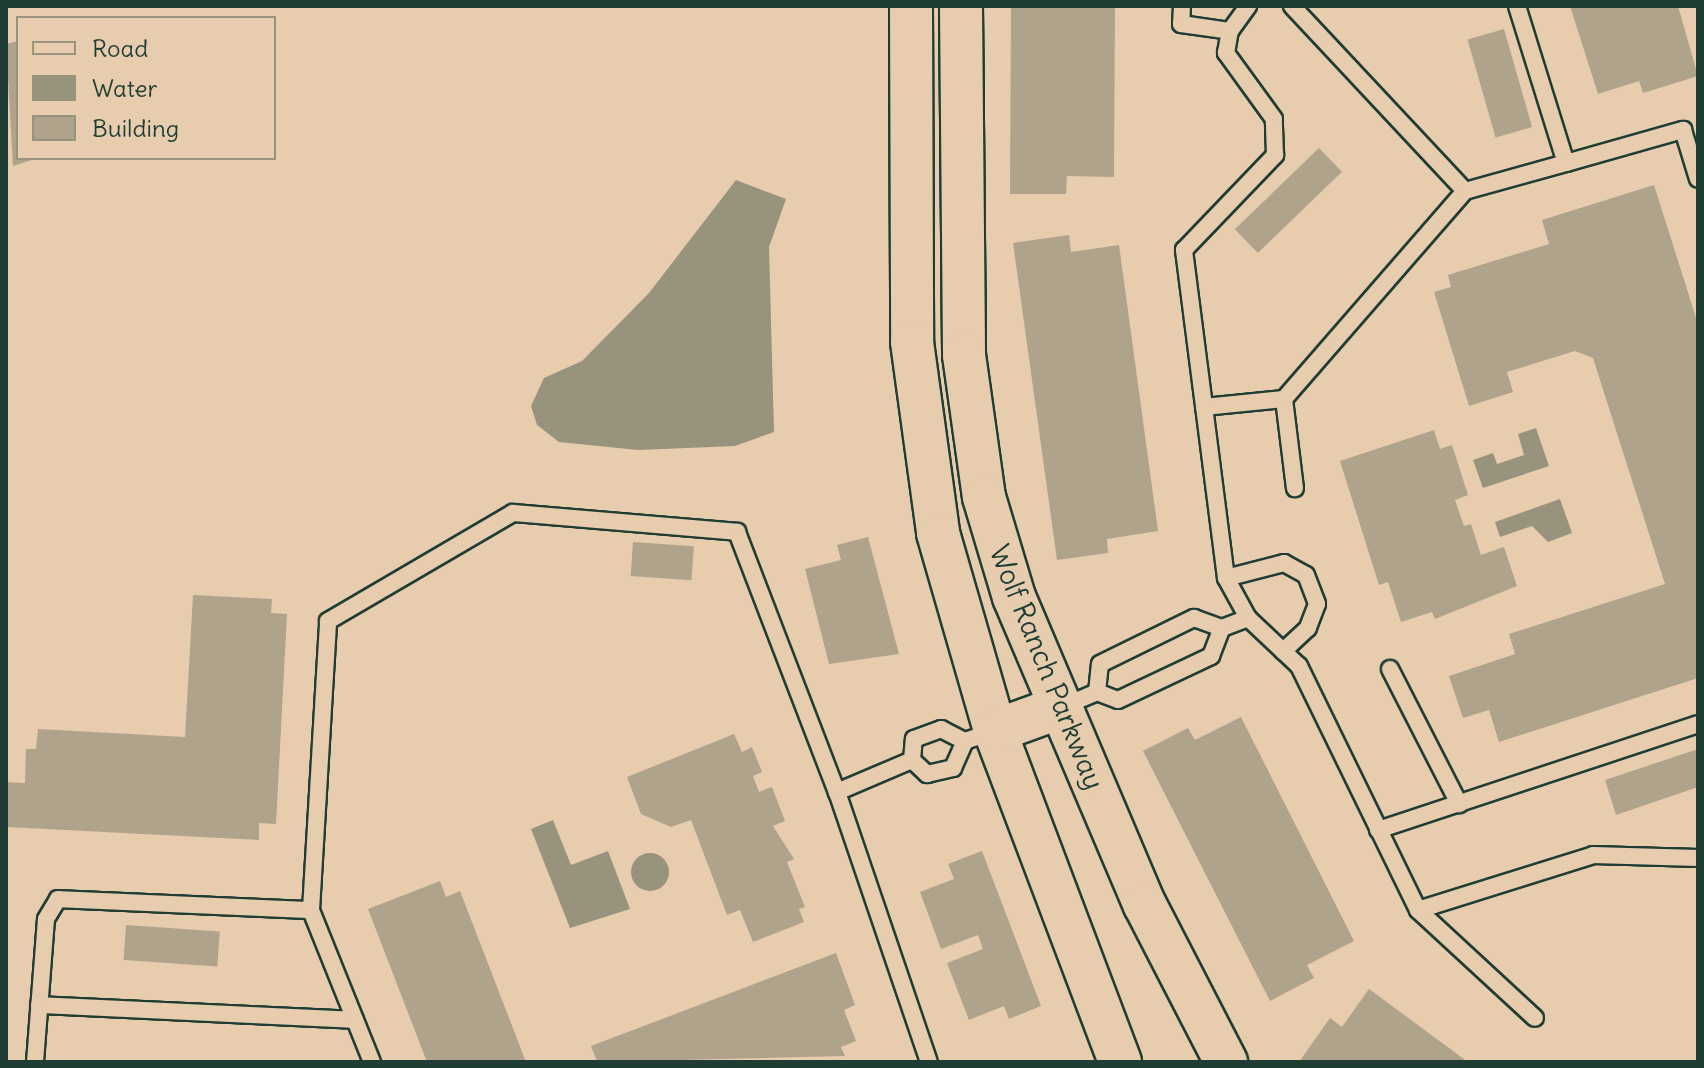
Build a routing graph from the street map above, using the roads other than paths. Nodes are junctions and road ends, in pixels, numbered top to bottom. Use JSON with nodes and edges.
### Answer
{"nodes":[{"id":1,"x":911,"y":6,"type":"edge"},
{"id":2,"x":961,"y":6,"type":"edge"},
{"id":3,"x":1182,"y":6,"type":"edge"},
{"id":4,"x":1248,"y":6,"type":"edge"},
{"id":5,"x":1292,"y":6,"type":"edge"},
{"id":6,"x":1517,"y":6,"type":"edge"},
{"id":7,"x":1230,"y":31,"type":"junction"},
{"id":8,"x":1566,"y":163,"type":"junction"},
{"id":9,"x":1698,"y":179,"type":"edge"},
{"id":10,"x":1465,"y":191,"type":"junction"},
{"id":11,"x":1284,"y":399,"type":"junction"},
{"id":12,"x":1204,"y":407,"type":"junction"},
{"id":13,"x":1295,"y":488,"type":"dead end"},
{"id":14,"x":1226,"y":578,"type":"junction"},
{"id":15,"x":1248,"y":618,"type":"junction"},
{"id":16,"x":1222,"y":628,"type":"junction"},
{"id":17,"x":1283,"y":651,"type":"junction"},
{"id":18,"x":1390,"y":669,"type":"dead end"},
{"id":19,"x":1079,"y":700,"type":"junction"},
{"id":20,"x":1698,"y":724,"type":"edge"},
{"id":21,"x":980,"y":736,"type":"junction"},
{"id":22,"x":912,"y":760,"type":"junction"},
{"id":23,"x":837,"y":792,"type":"junction"},
{"id":24,"x":1459,"y":804,"type":"junction"},
{"id":25,"x":1378,"y":830,"type":"junction"},
{"id":26,"x":1698,"y":858,"type":"edge"},
{"id":27,"x":311,"y":910,"type":"junction"},
{"id":28,"x":1418,"y":910,"type":"junction"},
{"id":29,"x":39,"y":1005,"type":"junction"},
{"id":30,"x":1535,"y":1018,"type":"dead end"},
{"id":31,"x":355,"y":1020,"type":"junction"},
{"id":32,"x":35,"y":1062,"type":"edge"},
{"id":33,"x":372,"y":1062,"type":"edge"},
{"id":34,"x":929,"y":1062,"type":"edge"},
{"id":35,"x":1120,"y":1062,"type":"edge"},
{"id":36,"x":1226,"y":1062,"type":"edge"}],
"edges":[{"from":1,"to":21,"type":"street","name":"Wolf Ranch Parkway"},
{"from":2,"to":19,"type":"street","name":"Wolf Ranch Parkway"},
{"from":3,"to":7,"type":"lane"},
{"from":4,"to":7,"type":"lane"},
{"from":5,"to":10,"type":"lane"},
{"from":6,"to":8,"type":"lane"},
{"from":7,"to":12,"type":"lane"},
{"from":8,"to":9,"type":"lane"},
{"from":8,"to":10,"type":"lane"},
{"from":10,"to":11,"type":"lane"},
{"from":11,"to":12,"type":"lane"},
{"from":11,"to":13,"type":"lane"},
{"from":12,"to":14,"type":"lane"},
{"from":14,"to":15,"type":"lane"},
{"from":14,"to":17,"type":"lane"},
{"from":15,"to":16,"type":"lane"},
{"from":15,"to":17,"type":"lane"},
{"from":16,"to":19,"type":"lane"},
{"from":16,"to":19,"type":"lane"},
{"from":17,"to":25,"type":"lane"},
{"from":18,"to":24,"type":"lane"},
{"from":19,"to":21,"type":"street"},
{"from":19,"to":36,"type":"street","name":"Wolf Ranch Parkway"},
{"from":20,"to":24,"type":"lane"},
{"from":21,"to":22,"type":"lane"},
{"from":21,"to":22,"type":"lane"},
{"from":21,"to":35,"type":"street","name":"Wolf Ranch Parkway"},
{"from":22,"to":23,"type":"lane"},
{"from":23,"to":27,"type":"lane"},
{"from":23,"to":34,"type":"lane"},
{"from":24,"to":25,"type":"lane"},
{"from":25,"to":28,"type":"lane"},
{"from":26,"to":28,"type":"lane"},
{"from":27,"to":29,"type":"lane"},
{"from":27,"to":31,"type":"lane"},
{"from":28,"to":30,"type":"lane"},
{"from":29,"to":31,"type":"lane"},
{"from":29,"to":32,"type":"lane"},
{"from":31,"to":33,"type":"lane"}]}
